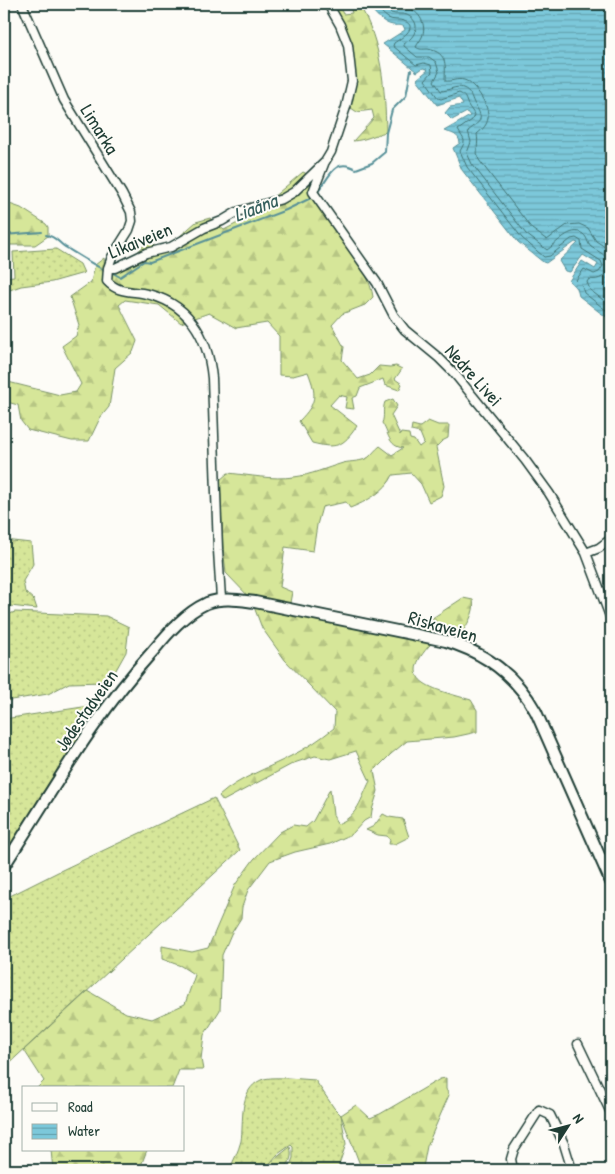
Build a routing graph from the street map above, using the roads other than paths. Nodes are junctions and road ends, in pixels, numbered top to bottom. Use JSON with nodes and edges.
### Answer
{"nodes":[{"id":1,"x":22,"y":4,"type":"edge"},
{"id":2,"x":328,"y":4,"type":"edge"},
{"id":3,"x":325,"y":162,"type":"junction"},
{"id":4,"x":108,"y":268,"type":"junction"},
{"id":5,"x":611,"y":538,"type":"edge"},
{"id":6,"x":586,"y":553,"type":"junction"},
{"id":7,"x":221,"y":599,"type":"junction"},
{"id":8,"x":611,"y":619,"type":"edge"},
{"id":9,"x":4,"y":866,"type":"edge"},
{"id":10,"x":611,"y":882,"type":"edge"},
{"id":11,"x":578,"y":1044,"type":"dead end"},
{"id":12,"x":611,"y":1113,"type":"edge"},
{"id":13,"x":513,"y":1170,"type":"edge"},
{"id":14,"x":572,"y":1170,"type":"edge"}],
"edges":[{"from":1,"to":4,"type":"street","name":"Limarka"},
{"from":2,"to":3,"type":"street","name":"Likaiveien"},
{"from":3,"to":4,"type":"street","name":"Likaiveien"},
{"from":3,"to":6,"type":"street","name":"Nedre Livei"},
{"from":4,"to":7,"type":"street","name":"Likaiveien"},
{"from":5,"to":6,"type":"street"},
{"from":6,"to":8,"type":"street","name":"Nedre Livei"},
{"from":7,"to":9,"type":"main road","name":"Jødestadveien"},
{"from":7,"to":10,"type":"main road","name":"Riskaveien"},
{"from":11,"to":12,"type":"street"},
{"from":13,"to":14,"type":"street"}]}
